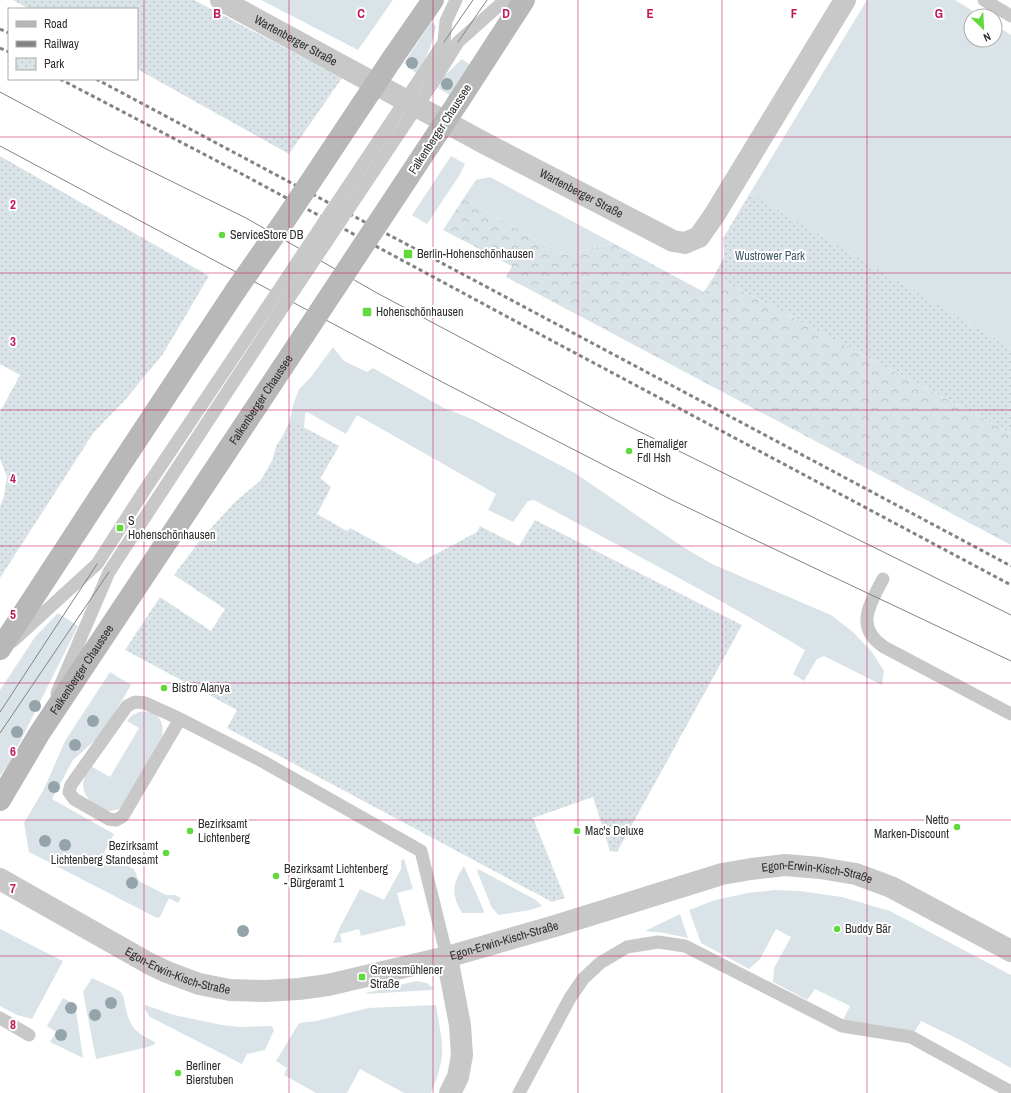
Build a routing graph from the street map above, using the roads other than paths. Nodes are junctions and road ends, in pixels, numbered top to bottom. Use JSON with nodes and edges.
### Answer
{"nodes":[{"id":1,"x":221,"y":0,"type":"edge"},
{"id":2,"x":433,"y":0,"type":"edge"},
{"id":3,"x":456,"y":0,"type":"edge"},
{"id":4,"x":505,"y":0,"type":"edge"},
{"id":5,"x":524,"y":0,"type":"edge"},
{"id":6,"x":845,"y":0,"type":"edge"},
{"id":7,"x":984,"y":0,"type":"edge"},
{"id":8,"x":1011,"y":16,"type":"edge"},
{"id":9,"x":427,"y":80,"type":"junction"},
{"id":10,"x":271,"y":312,"type":"junction"},
{"id":11,"x":883,"y":579,"type":"dead end"},
{"id":12,"x":0,"y":649,"type":"edge"},
{"id":13,"x":0,"y":654,"type":"edge"},
{"id":14,"x":1011,"y":714,"type":"edge"},
{"id":15,"x":180,"y":719,"type":"junction"},
{"id":16,"x":39,"y":734,"type":"junction"},
{"id":17,"x":0,"y":800,"type":"edge"},
{"id":18,"x":0,"y":879,"type":"edge"},
{"id":19,"x":1011,"y":951,"type":"edge"},
{"id":20,"x":447,"y":957,"type":"junction"},
{"id":21,"x":0,"y":1018,"type":"edge"},
{"id":22,"x":29,"y":1035,"type":"dead end"},
{"id":23,"x":1011,"y":1092,"type":"edge"},
{"id":24,"x":450,"y":1093,"type":"edge"},
{"id":25,"x":519,"y":1093,"type":"edge"}],
"edges":[{"from":1,"to":6,"type":"street","name":"Wartenberger Straße"},
{"from":2,"to":12,"type":"main road","bridge":true},
{"from":3,"to":9,"type":"lane"},
{"from":4,"to":9,"type":"lane"},
{"from":5,"to":16,"type":"main road","name":"Falkenberger Chaussee","bridge":true},
{"from":7,"to":8,"type":"lane"},
{"from":9,"to":10,"type":"lane","bridge":true},
{"from":10,"to":13,"type":"lane"},
{"from":10,"to":16,"type":"lane"},
{"from":11,"to":14,"type":"lane"},
{"from":15,"to":15,"type":"lane"},
{"from":15,"to":20,"type":"lane"},
{"from":16,"to":17,"type":"main road","name":"Falkenberger Chaussee"},
{"from":18,"to":20,"type":"street","name":"Egon-Erwin-Kisch-Straße"},
{"from":19,"to":20,"type":"street","name":"Egon-Erwin-Kisch-Straße"},
{"from":20,"to":24,"type":"street"},
{"from":21,"to":22,"type":"lane"},
{"from":23,"to":25,"type":"lane"}]}
